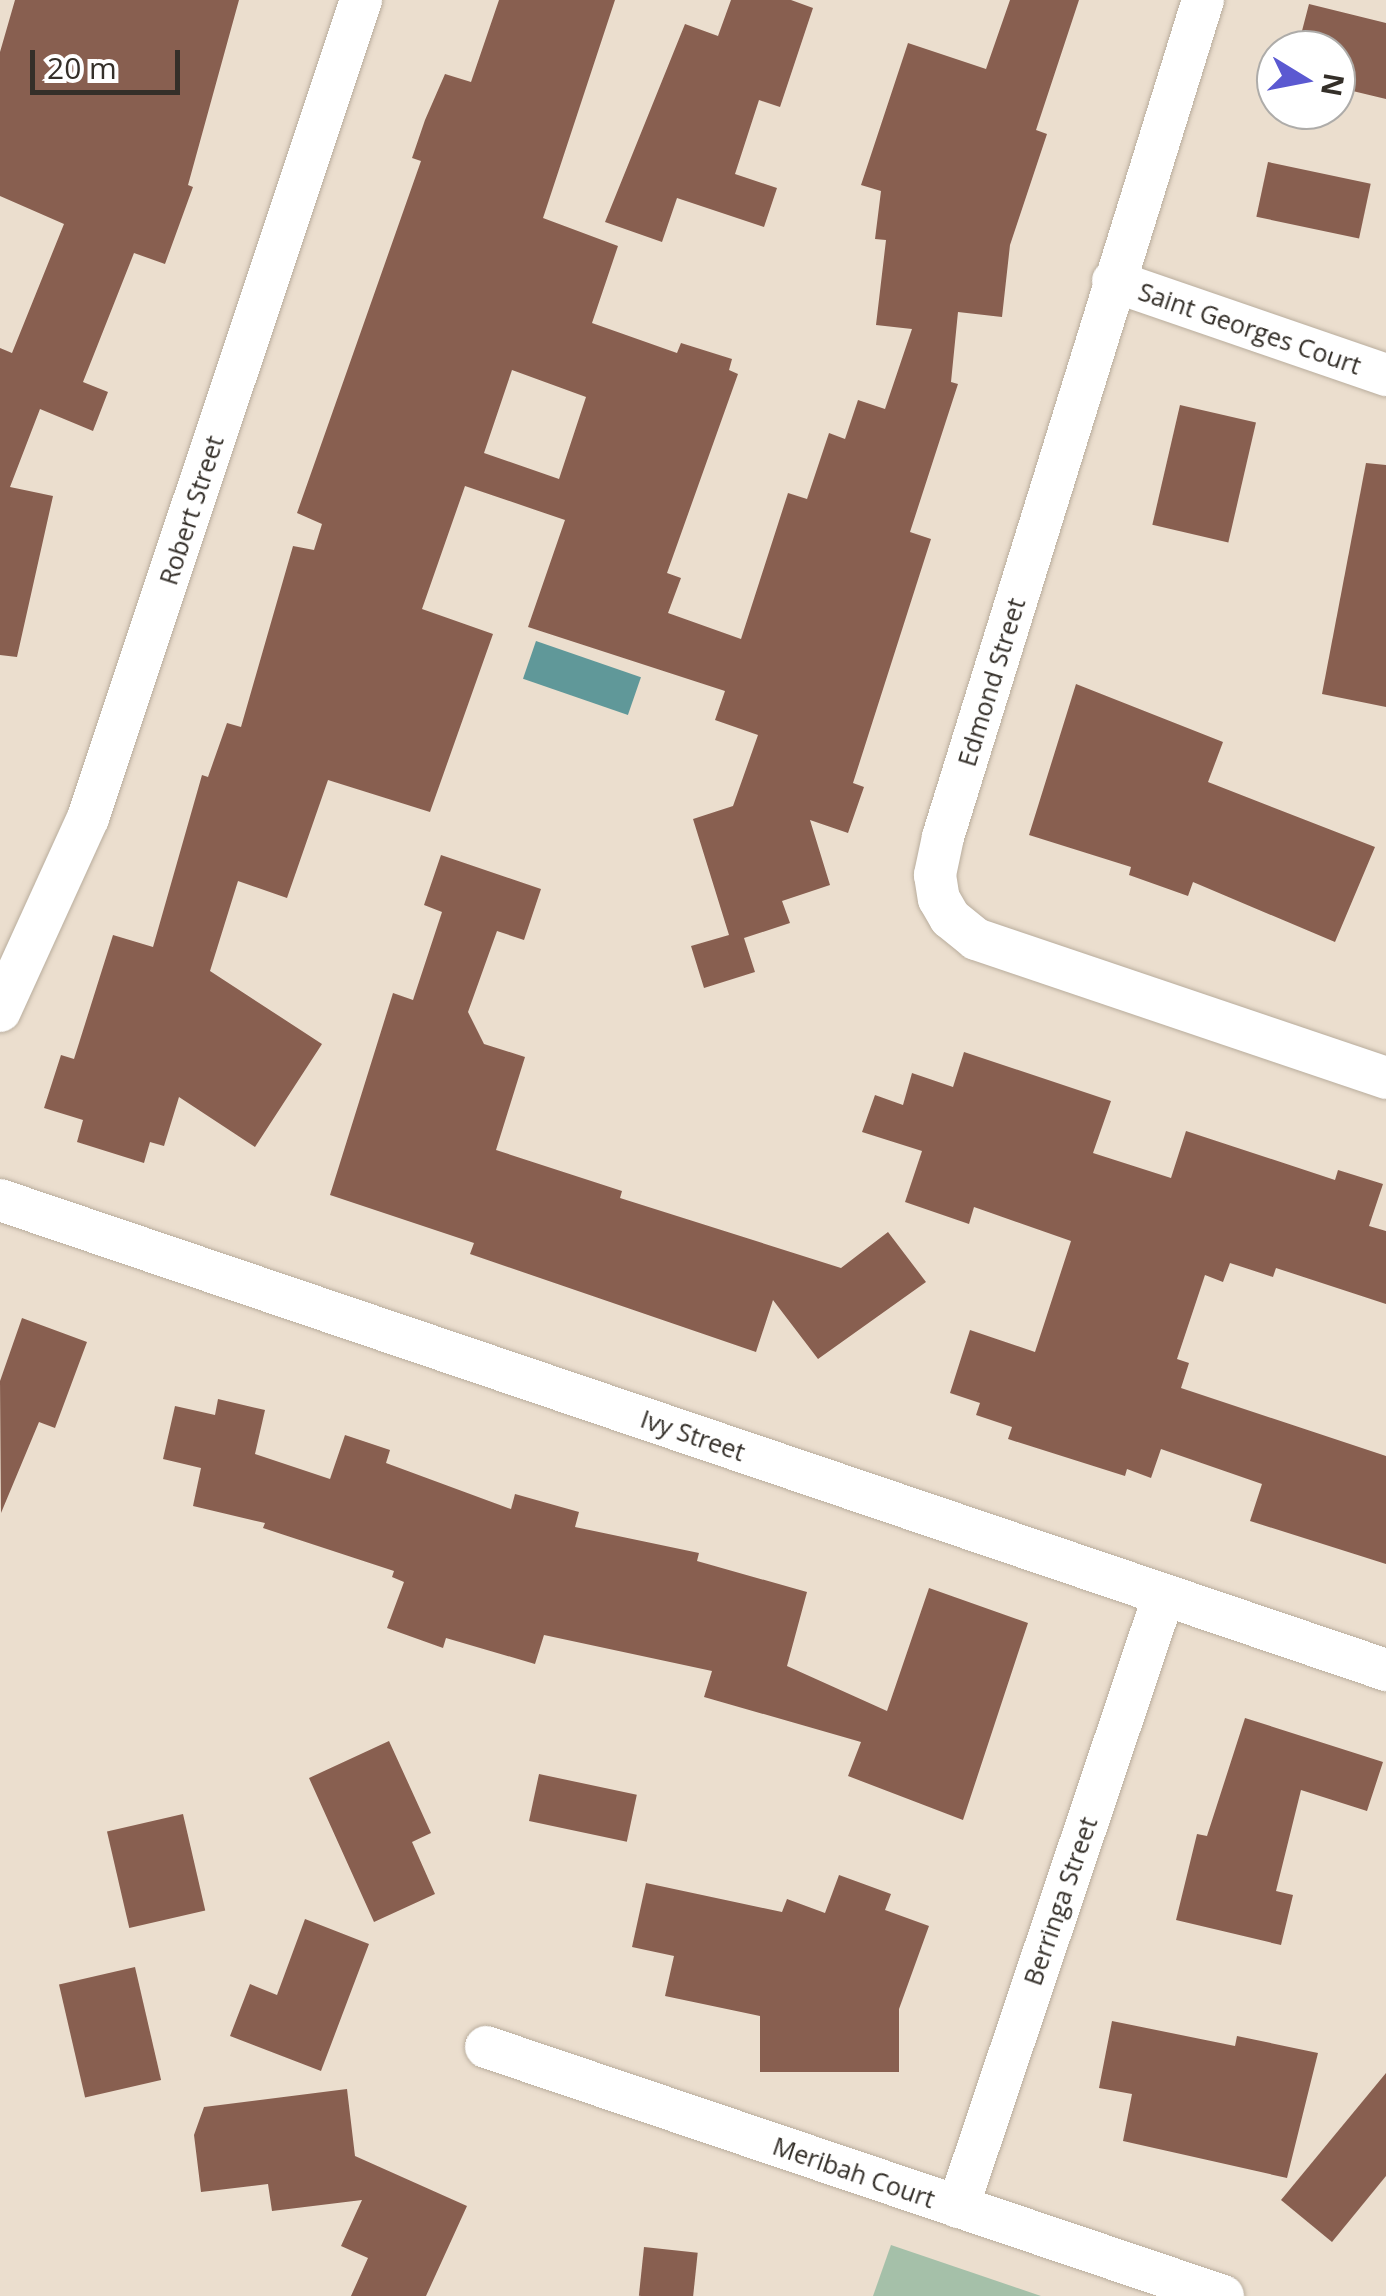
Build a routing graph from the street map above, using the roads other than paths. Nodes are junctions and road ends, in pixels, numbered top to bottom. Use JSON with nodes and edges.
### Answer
{"nodes":[{"id":1,"x":361,"y":0,"type":"edge"},
{"id":2,"x":1203,"y":0,"type":"edge"},
{"id":3,"x":1113,"y":281,"type":"junction"},
{"id":4,"x":1386,"y":374,"type":"edge"},
{"id":5,"x":0,"y":1011,"type":"edge"},
{"id":6,"x":1386,"y":1078,"type":"edge"},
{"id":7,"x":0,"y":1200,"type":"edge"},
{"id":8,"x":1164,"y":1596,"type":"junction"},
{"id":9,"x":1386,"y":1670,"type":"edge"},
{"id":10,"x":486,"y":2047,"type":"dead end"},
{"id":11,"x":958,"y":2207,"type":"junction"},
{"id":12,"x":1223,"y":2296,"type":"edge"}],
"edges":[{"from":1,"to":5,"type":"street","name":"Robert Street"},
{"from":2,"to":3,"type":"street","name":"Edmond Street"},
{"from":3,"to":4,"type":"street","name":"Saint Georges Court"},
{"from":3,"to":6,"type":"street","name":"Edmond Street"},
{"from":7,"to":8,"type":"street","name":"Ivy Street"},
{"from":8,"to":9,"type":"street","name":"Ivy Street"},
{"from":8,"to":11,"type":"street","name":"Berringa Street"},
{"from":10,"to":11,"type":"street","name":"Meribah Court"},
{"from":11,"to":12,"type":"street","name":"Meribah Court"}]}
